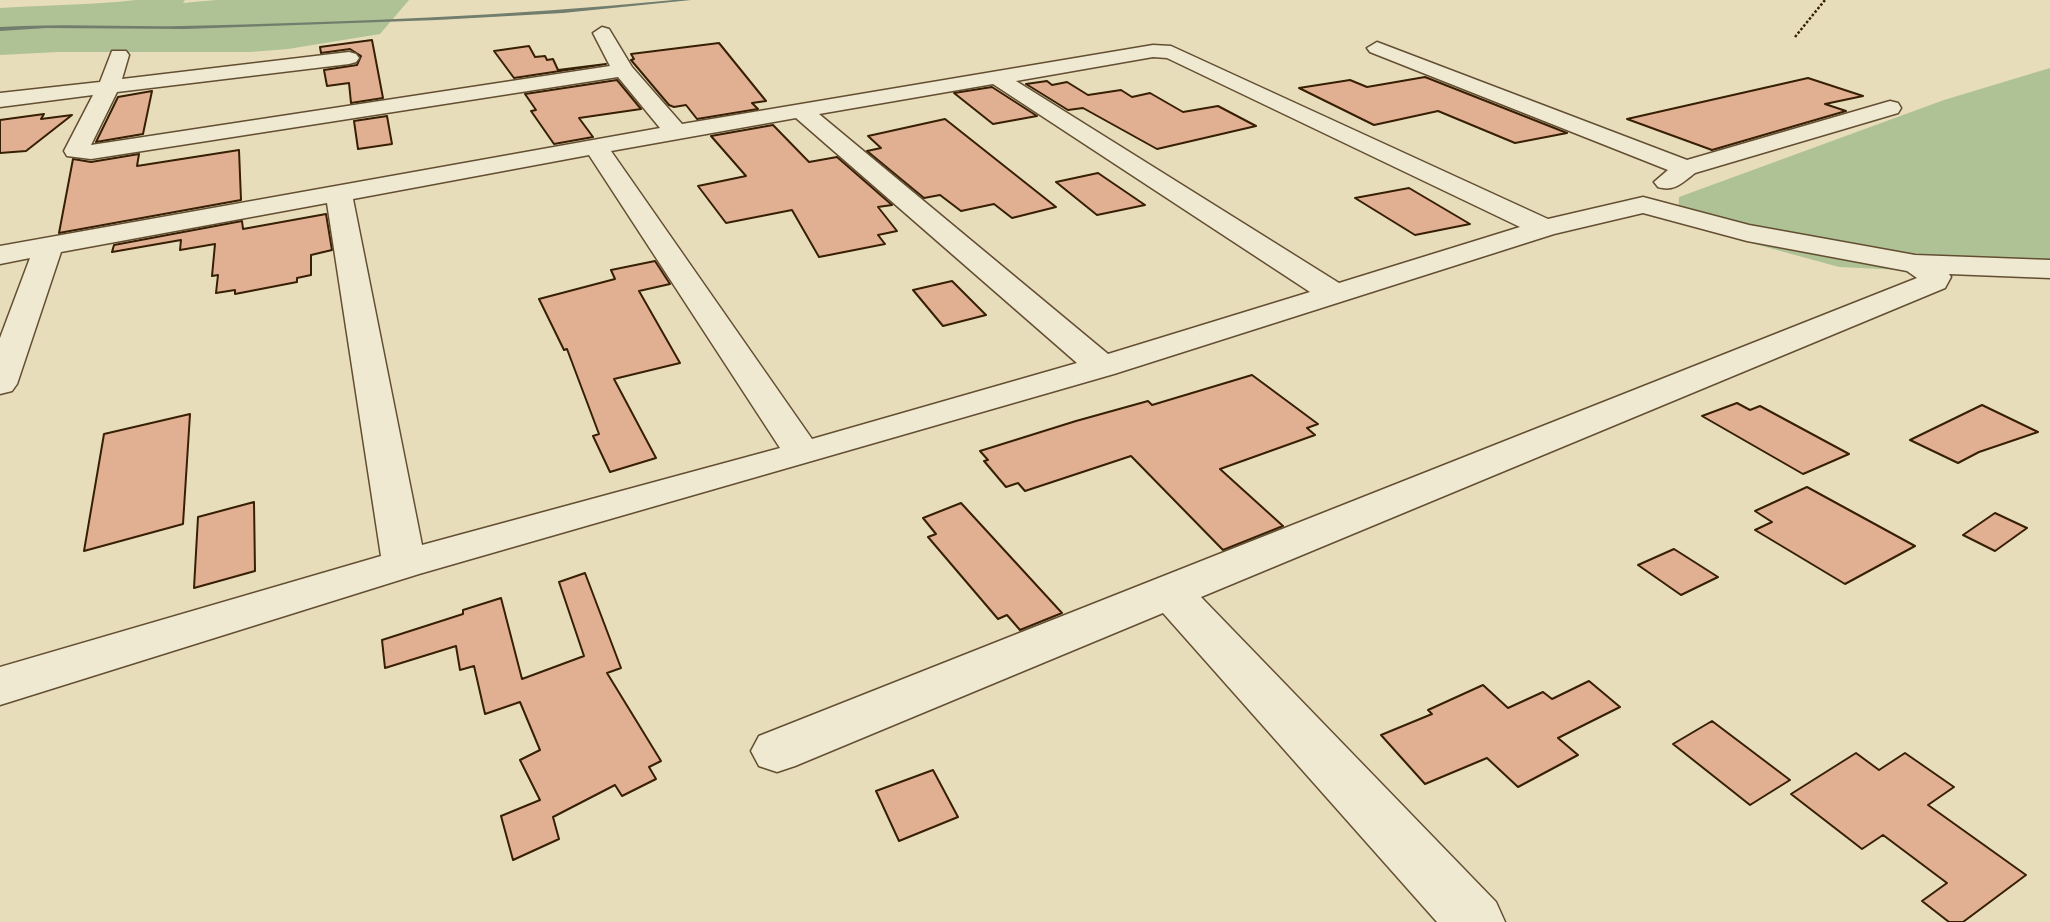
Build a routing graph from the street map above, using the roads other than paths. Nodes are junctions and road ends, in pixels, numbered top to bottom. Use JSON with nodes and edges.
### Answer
{"nodes":[{"id":1,"x":602,"y":33,"type":"dead end"},
{"id":2,"x":1377,"y":48,"type":"dead end"},
{"id":3,"x":119,"y":55,"type":"dead end"},
{"id":4,"x":349,"y":58,"type":"dead end"},
{"id":5,"x":623,"y":71,"type":"junction"},
{"id":6,"x":996,"y":77,"type":"junction"},
{"id":7,"x":108,"y":88,"type":"junction"},
{"id":8,"x":0,"y":100,"type":"edge"},
{"id":9,"x":1890,"y":108,"type":"dead end"},
{"id":10,"x":800,"y":110,"type":"junction"},
{"id":11,"x":676,"y":132,"type":"junction"},
{"id":12,"x":595,"y":146,"type":"junction"},
{"id":13,"x":1686,"y":168,"type":"junction"},
{"id":14,"x":339,"y":193,"type":"junction"},
{"id":15,"x":1643,"y":205,"type":"junction"},
{"id":16,"x":1545,"y":228,"type":"junction"},
{"id":17,"x":49,"y":246,"type":"junction"},
{"id":18,"x":0,"y":255,"type":"edge"},
{"id":19,"x":1915,"y":264,"type":"junction"},
{"id":20,"x":2050,"y":269,"type":"edge"},
{"id":21,"x":1335,"y":294,"type":"junction"},
{"id":22,"x":1102,"y":367,"type":"junction"},
{"id":23,"x":0,"y":384,"type":"edge"},
{"id":24,"x":803,"y":454,"type":"junction"},
{"id":25,"x":404,"y":564,"type":"junction"},
{"id":26,"x":1170,"y":592,"type":"junction"},
{"id":27,"x":0,"y":686,"type":"edge"},
{"id":28,"x":777,"y":751,"type":"dead end"},
{"id":29,"x":1475,"y":922,"type":"edge"}],
"edges":[{"from":1,"to":5,"type":"street"},
{"from":2,"to":13,"type":"street"},
{"from":3,"to":7,"type":"street"},
{"from":4,"to":7,"type":"street"},
{"from":5,"to":7,"type":"street"},
{"from":5,"to":11,"type":"street"},
{"from":6,"to":10,"type":"street"},
{"from":6,"to":16,"type":"street"},
{"from":6,"to":21,"type":"street"},
{"from":7,"to":8,"type":"street"},
{"from":9,"to":13,"type":"street"},
{"from":10,"to":11,"type":"street"},
{"from":10,"to":22,"type":"street"},
{"from":11,"to":12,"type":"street"},
{"from":12,"to":14,"type":"street"},
{"from":12,"to":24,"type":"street"},
{"from":13,"to":15,"type":"street"},
{"from":14,"to":17,"type":"street"},
{"from":14,"to":25,"type":"street"},
{"from":15,"to":16,"type":"street"},
{"from":15,"to":19,"type":"street"},
{"from":16,"to":21,"type":"street"},
{"from":17,"to":18,"type":"street"},
{"from":17,"to":23,"type":"street"},
{"from":19,"to":20,"type":"street"},
{"from":19,"to":26,"type":"street"},
{"from":21,"to":22,"type":"street"},
{"from":22,"to":24,"type":"street"},
{"from":24,"to":25,"type":"street"},
{"from":25,"to":27,"type":"street"},
{"from":26,"to":28,"type":"street"},
{"from":26,"to":29,"type":"street"}]}
